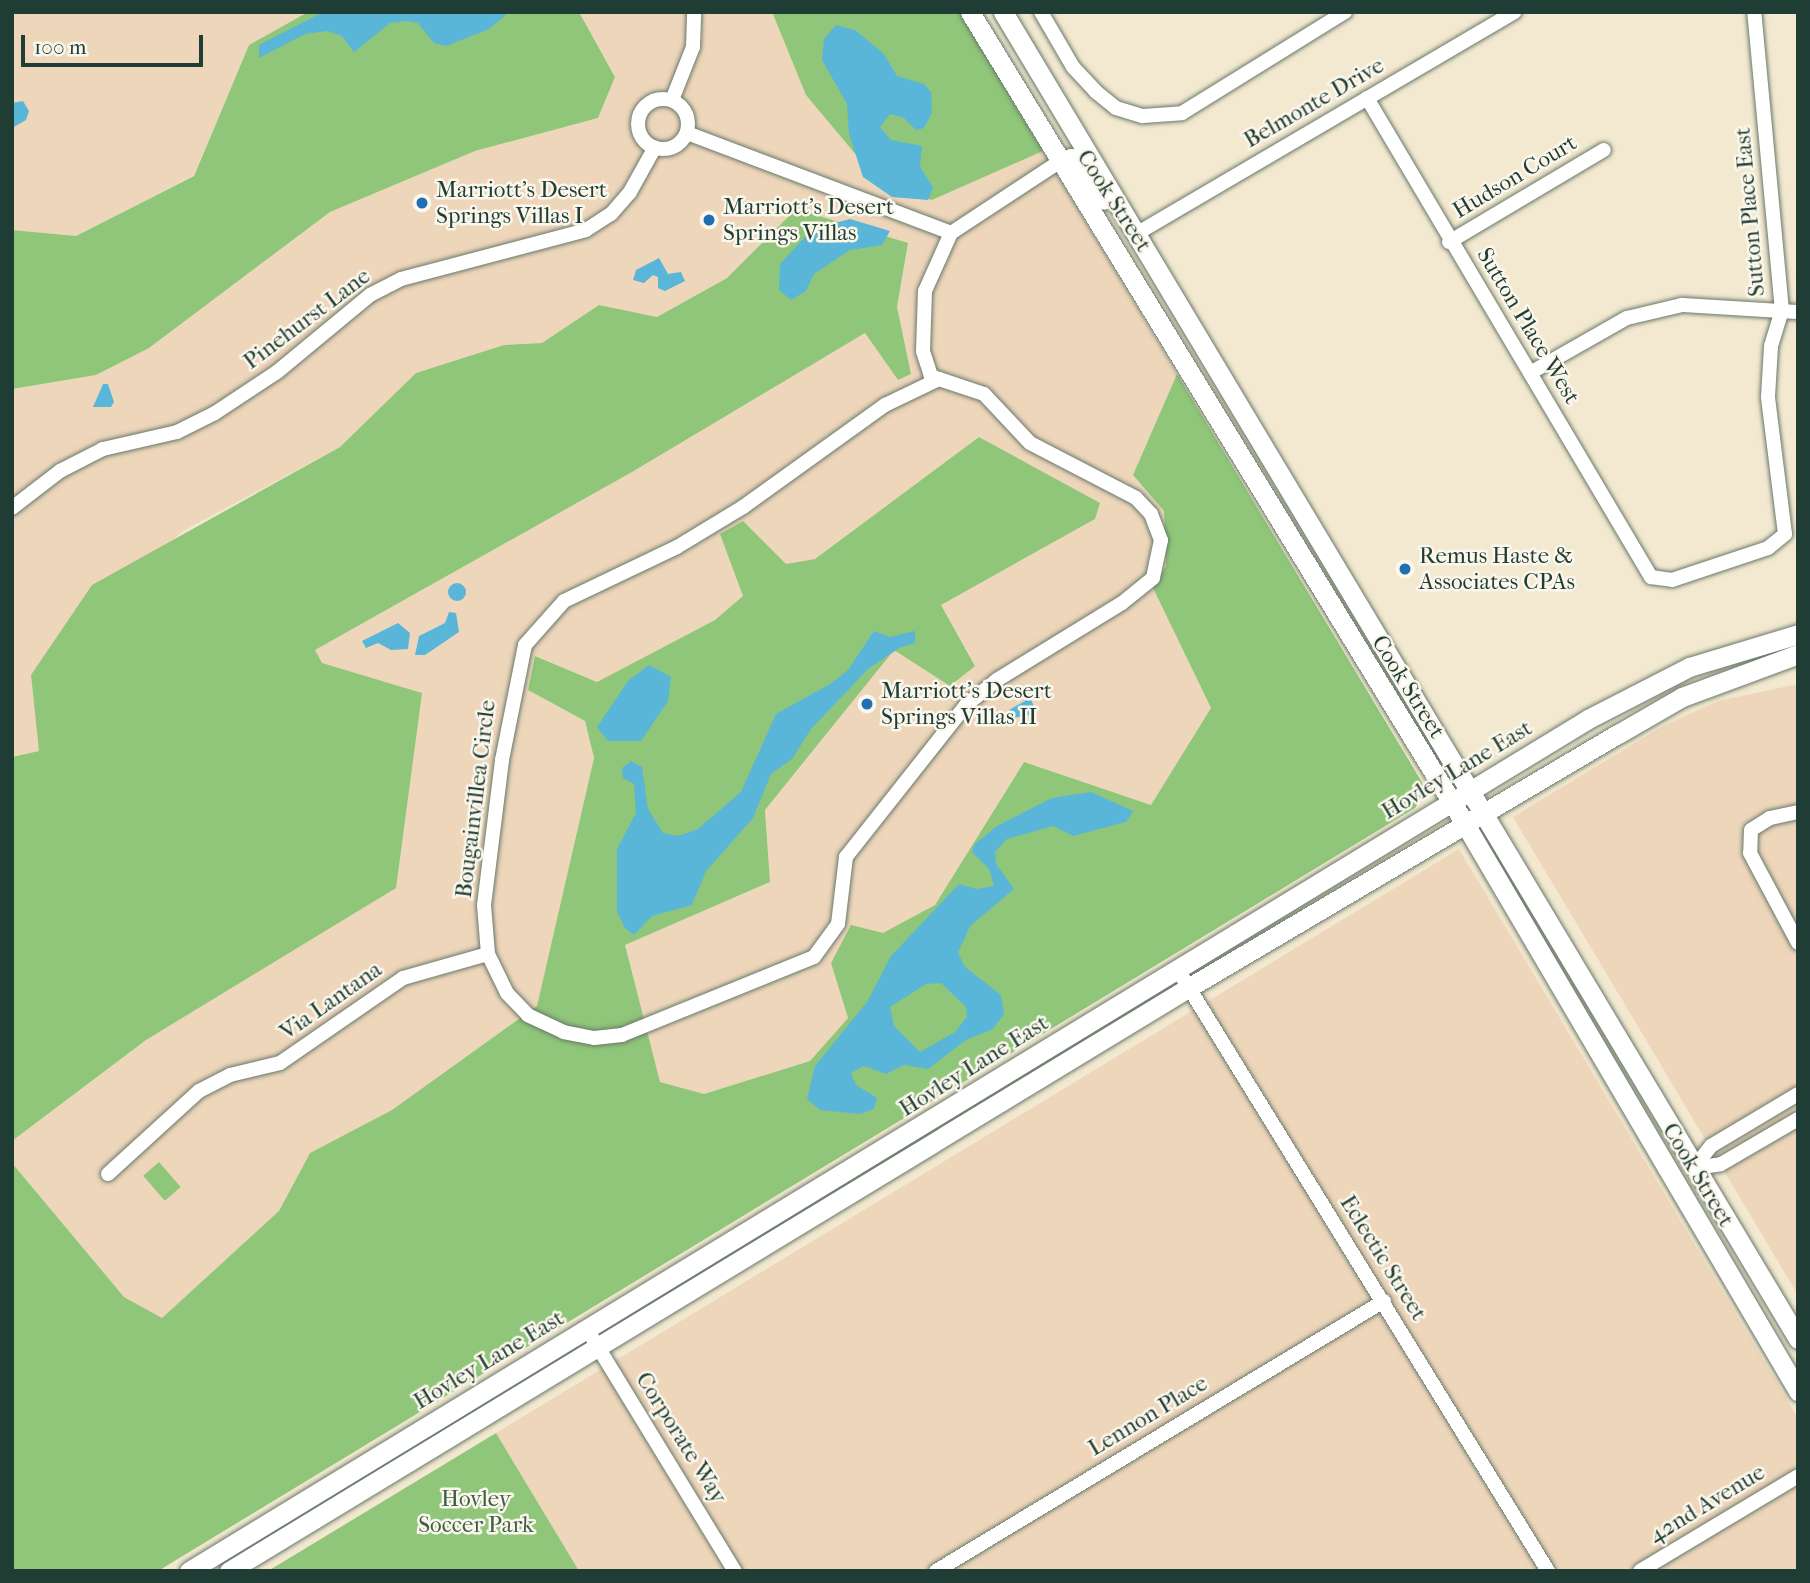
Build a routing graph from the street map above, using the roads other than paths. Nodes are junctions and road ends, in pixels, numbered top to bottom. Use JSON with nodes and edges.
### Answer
{"nodes":[{"id":1,"x":694,"y":12,"type":"edge"},
{"id":2,"x":970,"y":12,"type":"edge"},
{"id":3,"x":1003,"y":12,"type":"edge"},
{"id":4,"x":1041,"y":12,"type":"edge"},
{"id":5,"x":1345,"y":12,"type":"edge"},
{"id":6,"x":1515,"y":12,"type":"edge"},
{"id":7,"x":1754,"y":12,"type":"edge"},
{"id":8,"x":1367,"y":99,"type":"junction"},
{"id":9,"x":672,"y":100,"type":"junction"},
{"id":10,"x":687,"y":133,"type":"junction"},
{"id":11,"x":654,"y":148,"type":"junction"},
{"id":12,"x":1604,"y":150,"type":"dead end"},
{"id":13,"x":1059,"y":162,"type":"junction"},
{"id":14,"x":951,"y":233,"type":"junction"},
{"id":15,"x":1136,"y":234,"type":"junction"},
{"id":16,"x":1449,"y":242,"type":"junction"},
{"id":17,"x":1782,"y":311,"type":"junction"},
{"id":18,"x":1798,"y":312,"type":"edge"},
{"id":19,"x":1530,"y":373,"type":"junction"},
{"id":20,"x":939,"y":379,"type":"junction"},
{"id":21,"x":1217,"y":419,"type":"junction"},
{"id":22,"x":12,"y":508,"type":"edge"},
{"id":23,"x":1329,"y":556,"type":"junction"},
{"id":24,"x":1651,"y":577,"type":"joint"},
{"id":25,"x":1798,"y":634,"type":"edge"},
{"id":26,"x":1798,"y":654,"type":"edge"},
{"id":27,"x":1471,"y":790,"type":"junction"},
{"id":28,"x":1451,"y":802,"type":"junction"},
{"id":29,"x":1798,"y":812,"type":"edge"},
{"id":30,"x":1485,"y":813,"type":"junction"},
{"id":31,"x":1465,"y":824,"type":"junction"},
{"id":32,"x":1798,"y":943,"type":"edge"},
{"id":33,"x":488,"y":954,"type":"junction"},
{"id":34,"x":1178,"y":970,"type":"junction"},
{"id":35,"x":1188,"y":988,"type":"junction"},
{"id":36,"x":1115,"y":1008,"type":"junction"},
{"id":37,"x":1066,"y":1062,"type":"junction"},
{"id":38,"x":1798,"y":1094,"type":"edge"},
{"id":39,"x":1798,"y":1119,"type":"edge"},
{"id":40,"x":1637,"y":1120,"type":"junction"},
{"id":41,"x":887,"y":1149,"type":"junction"},
{"id":42,"x":1694,"y":1168,"type":"junction"},
{"id":43,"x":108,"y":1174,"type":"dead end"},
{"id":44,"x":823,"y":1210,"type":"junction"},
{"id":45,"x":1384,"y":1301,"type":"junction"},
{"id":46,"x":587,"y":1329,"type":"junction"},
{"id":47,"x":1798,"y":1339,"type":"edge"},
{"id":48,"x":598,"y":1347,"type":"junction"},
{"id":49,"x":1798,"y":1391,"type":"edge"},
{"id":50,"x":429,"y":1425,"type":"junction"},
{"id":51,"x":1798,"y":1476,"type":"edge"},
{"id":52,"x":364,"y":1489,"type":"junction"},
{"id":53,"x":189,"y":1571,"type":"edge"},
{"id":54,"x":229,"y":1571,"type":"edge"},
{"id":55,"x":736,"y":1571,"type":"edge"},
{"id":56,"x":936,"y":1571,"type":"edge"},
{"id":57,"x":1548,"y":1571,"type":"edge"},
{"id":58,"x":1640,"y":1571,"type":"edge"}],
"edges":[{"from":1,"to":9,"type":"street"},
{"from":2,"to":13,"type":"main road","name":"Cook Street"},
{"from":3,"to":15,"type":"main road","name":"Cook Street"},
{"from":4,"to":5,"type":"street"},
{"from":6,"to":8,"type":"street","name":"Belmonte Drive"},
{"from":7,"to":17,"type":"street","name":"Sutton Place East"},
{"from":8,"to":15,"type":"street","name":"Belmonte Drive"},
{"from":8,"to":16,"type":"street","name":"Sutton Place West"},
{"from":9,"to":10,"type":"street"},
{"from":9,"to":11,"type":"street"},
{"from":10,"to":11,"type":"street"},
{"from":10,"to":14,"type":"street"},
{"from":11,"to":22,"type":"street","name":"Pinehurst Lane"},
{"from":12,"to":16,"type":"street","name":"Hudson Court"},
{"from":13,"to":14,"type":"street"},
{"from":13,"to":15,"type":"main road"},
{"from":13,"to":21,"type":"main road","name":"Cook Street"},
{"from":14,"to":20,"type":"street"},
{"from":15,"to":23,"type":"main road","name":"Cook Street"},
{"from":16,"to":19,"type":"street","name":"Sutton Place West"},
{"from":17,"to":18,"type":"street"},
{"from":17,"to":19,"type":"street"},
{"from":17,"to":24,"type":"street","name":"Sutton Place East"},
{"from":19,"to":24,"type":"street","name":"Sutton Place West"},
{"from":20,"to":33,"type":"street","name":"Bougainvillea Circle"},
{"from":20,"to":33,"type":"street","name":"Bougainvillea Circle"},
{"from":21,"to":23,"type":"main road"},
{"from":21,"to":28,"type":"main road","name":"Cook Street"},
{"from":23,"to":27,"type":"main road","name":"Cook Street"},
{"from":25,"to":27,"type":"main road","name":"Hovley Lane East"},
{"from":26,"to":30,"type":"main road","name":"Hovley Lane East"},
{"from":27,"to":28,"type":"main road","name":"Hovley Lane East"},
{"from":27,"to":30,"type":"main road","name":"Cook Street"},
{"from":28,"to":31,"type":"main road","name":"Cook Street"},
{"from":28,"to":34,"type":"main road","name":"Hovley Lane East"},
{"from":29,"to":32,"type":"street"},
{"from":30,"to":31,"type":"main road","name":"Hovley Lane East"},
{"from":30,"to":42,"type":"main road","name":"Cook Street"},
{"from":31,"to":35,"type":"main road","name":"Hovley Lane East"},
{"from":31,"to":40,"type":"main road","name":"Cook Street"},
{"from":33,"to":43,"type":"street","name":"Via Lantana"},
{"from":34,"to":35,"type":"street","name":"Eclectic Street"},
{"from":34,"to":36,"type":"main road","name":"Hovley Lane East"},
{"from":35,"to":37,"type":"main road","name":"Hovley Lane East"},
{"from":35,"to":45,"type":"street","name":"Eclectic Street"},
{"from":36,"to":37,"type":"main road"},
{"from":36,"to":41,"type":"main road","name":"Hovley Lane East"},
{"from":37,"to":44,"type":"main road","name":"Hovley Lane East"},
{"from":38,"to":42,"type":"street"},
{"from":39,"to":42,"type":"street"},
{"from":40,"to":42,"type":"main road"},
{"from":40,"to":49,"type":"main road","name":"Cook Street"},
{"from":41,"to":44,"type":"main road"},
{"from":41,"to":46,"type":"main road","name":"Hovley Lane East"},
{"from":42,"to":47,"type":"main road","name":"Cook Street"},
{"from":44,"to":48,"type":"main road","name":"Hovley Lane East"},
{"from":45,"to":56,"type":"street","name":"Lennon Place"},
{"from":45,"to":57,"type":"street","name":"Eclectic Street"},
{"from":46,"to":48,"type":"street","name":"Corporate Way"},
{"from":46,"to":50,"type":"main road","name":"Hovley Lane East"},
{"from":48,"to":52,"type":"main road","name":"Hovley Lane East"},
{"from":48,"to":55,"type":"street","name":"Corporate Way"},
{"from":50,"to":52,"type":"main road"},
{"from":50,"to":53,"type":"main road","name":"Hovley Lane East"},
{"from":51,"to":58,"type":"street","name":"42nd Avenue"},
{"from":52,"to":54,"type":"main road","name":"Hovley Lane East"}]}
